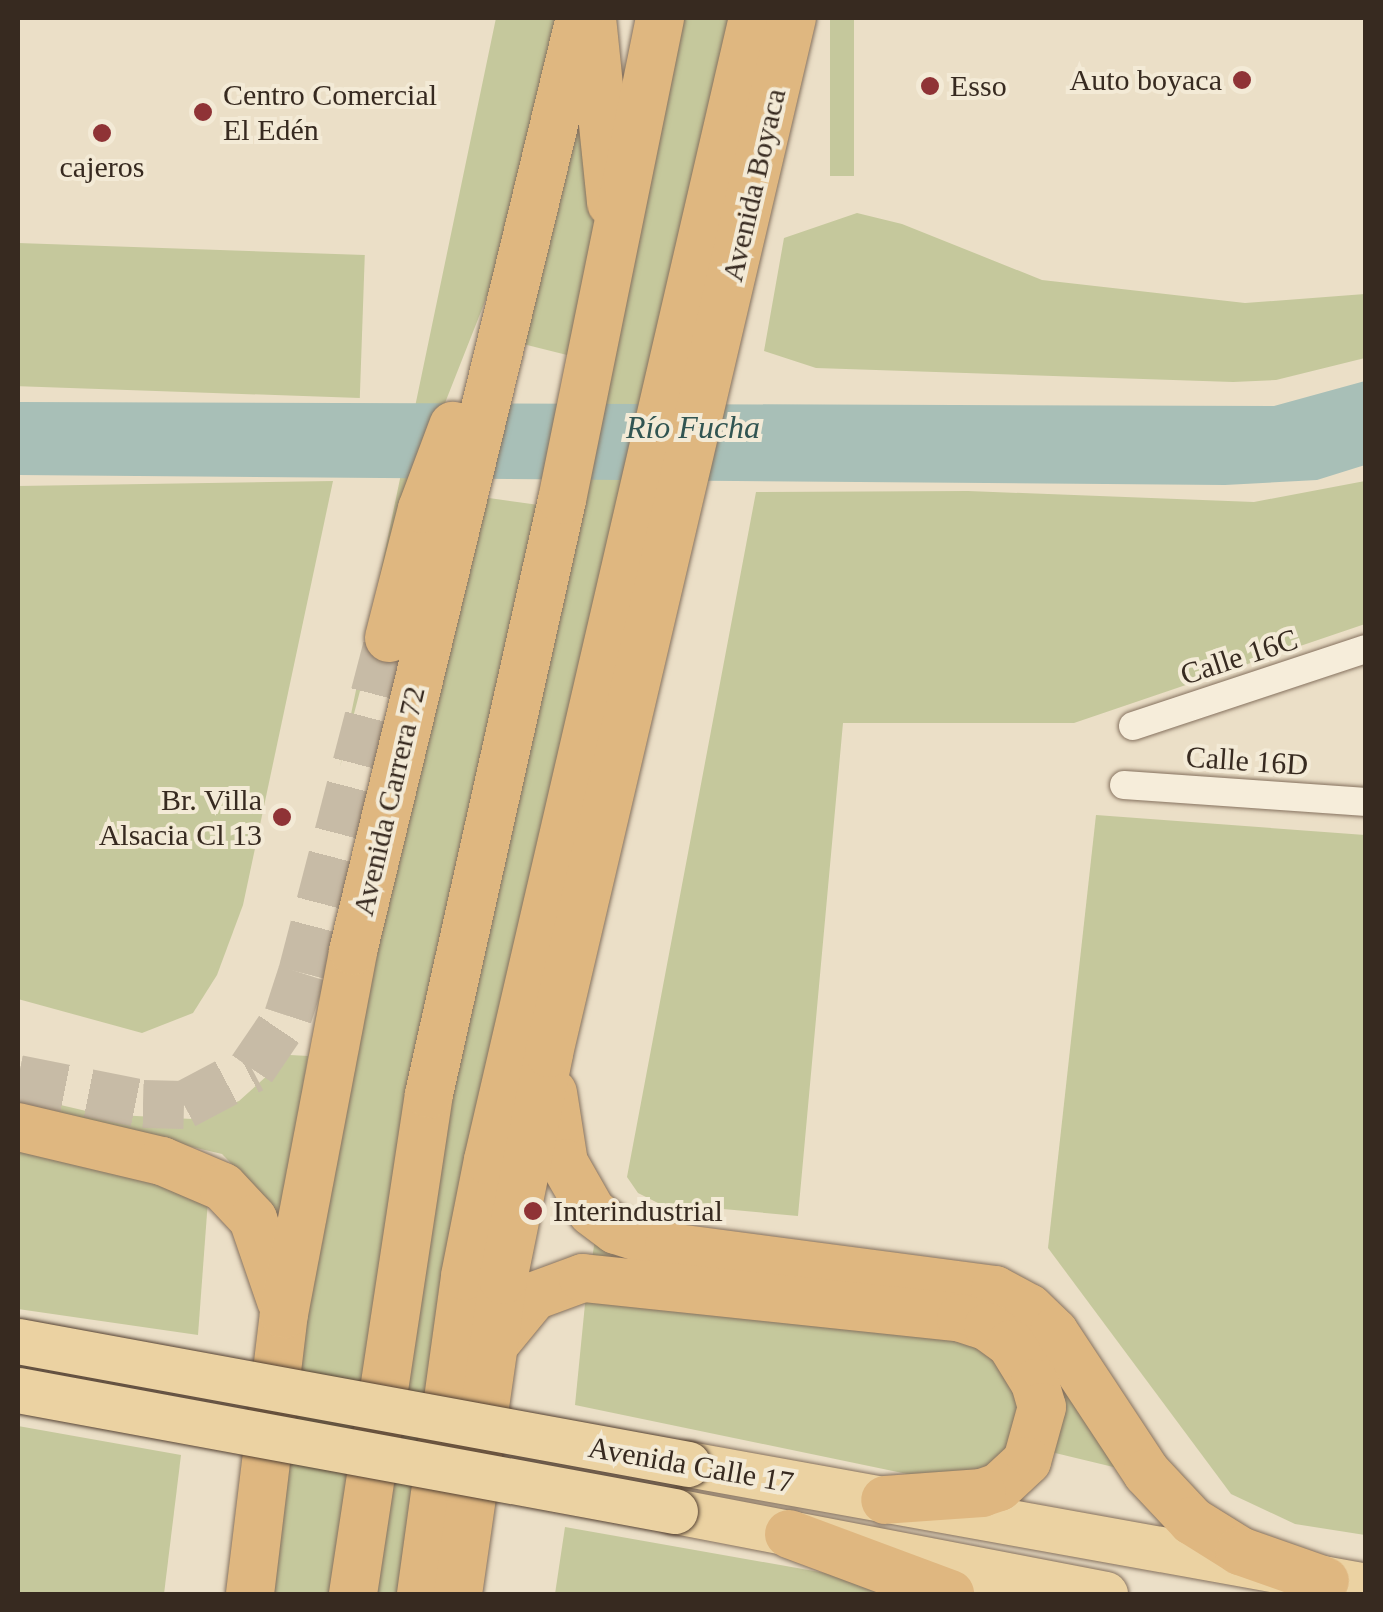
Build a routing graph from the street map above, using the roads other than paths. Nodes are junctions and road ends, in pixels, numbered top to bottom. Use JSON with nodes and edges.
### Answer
{"nodes":[{"id":1,"x":580,"y":18,"type":"edge"},
{"id":2,"x":592,"y":18,"type":"edge"},
{"id":3,"x":660,"y":18,"type":"edge"},
{"id":4,"x":754,"y":18,"type":"edge"},
{"id":5,"x":792,"y":18,"type":"edge"},
{"id":6,"x":742,"y":68,"type":"junction"},
{"id":7,"x":764,"y":142,"type":"junction"},
{"id":8,"x":615,"y":246,"type":"junction"},
{"id":9,"x":695,"y":352,"type":"junction"},
{"id":10,"x":445,"y":492,"type":"junction"},
{"id":11,"x":662,"y":507,"type":"junction"},
{"id":12,"x":389,"y":638,"type":"tunnel mouth"},
{"id":13,"x":1366,"y":649,"type":"edge"},
{"id":14,"x":1133,"y":726,"type":"dead end"},
{"id":15,"x":1124,"y":785,"type":"dead end"},
{"id":16,"x":1366,"y":802,"type":"edge"},
{"id":17,"x":549,"y":1053,"type":"junction"},
{"id":18,"x":18,"y":1127,"type":"edge"},
{"id":19,"x":284,"y":1314,"type":"junction"},
{"id":20,"x":18,"y":1341,"type":"edge"},
{"id":21,"x":493,"y":1346,"type":"junction"},
{"id":22,"x":18,"y":1390,"type":"edge"},
{"id":23,"x":885,"y":1500,"type":"junction"},
{"id":24,"x":789,"y":1534,"type":"junction"},
{"id":25,"x":254,"y":1537,"type":"junction"},
{"id":26,"x":1345,"y":1583,"type":"edge"},
{"id":27,"x":222,"y":1594,"type":"edge"},
{"id":28,"x":250,"y":1594,"type":"edge"},
{"id":29,"x":353,"y":1594,"type":"edge"},
{"id":30,"x":421,"y":1594,"type":"edge"},
{"id":31,"x":458,"y":1594,"type":"edge"},
{"id":32,"x":950,"y":1594,"type":"edge"},
{"id":33,"x":1105,"y":1594,"type":"edge"}],
"edges":[{"from":1,"to":10,"type":"highway","name":"Avenida Carrera 72"},
{"from":2,"to":8,"type":"highway"},
{"from":3,"to":8,"type":"highway"},
{"from":4,"to":6,"type":"highway"},
{"from":5,"to":7,"type":"highway","name":"Avenida Boyaca"},
{"from":6,"to":7,"type":"highway"},
{"from":6,"to":9,"type":"highway"},
{"from":7,"to":9,"type":"highway","name":"Avenida Boyaca"},
{"from":8,"to":29,"type":"highway"},
{"from":9,"to":11,"type":"highway"},
{"from":10,"to":12,"type":"highway"},
{"from":10,"to":19,"type":"highway","name":"Avenida Carrera 72"},
{"from":11,"to":17,"type":"highway"},
{"from":11,"to":30,"type":"highway"},
{"from":13,"to":14,"type":"street","name":"Calle 16C"},
{"from":15,"to":16,"type":"street","name":"Calle 16D"},
{"from":17,"to":21,"type":"highway"},
{"from":17,"to":26,"type":"highway"},
{"from":18,"to":19,"type":"highway"},
{"from":19,"to":25,"type":"highway","name":"Avenida Carrera 72"},
{"from":20,"to":23,"type":"main road","name":"Avenida Calle 17","bridge":true},
{"from":21,"to":23,"type":"highway"},
{"from":21,"to":31,"type":"highway"},
{"from":22,"to":24,"type":"main road","name":"Avenida Calle 17","bridge":true},
{"from":23,"to":26,"type":"main road","name":"Avenida Calle 17"},
{"from":24,"to":32,"type":"highway"},
{"from":24,"to":33,"type":"main road","name":"Avenida Calle 17"},
{"from":25,"to":27,"type":"highway"},
{"from":25,"to":28,"type":"highway","name":"Avenida Carrera 72"}]}
